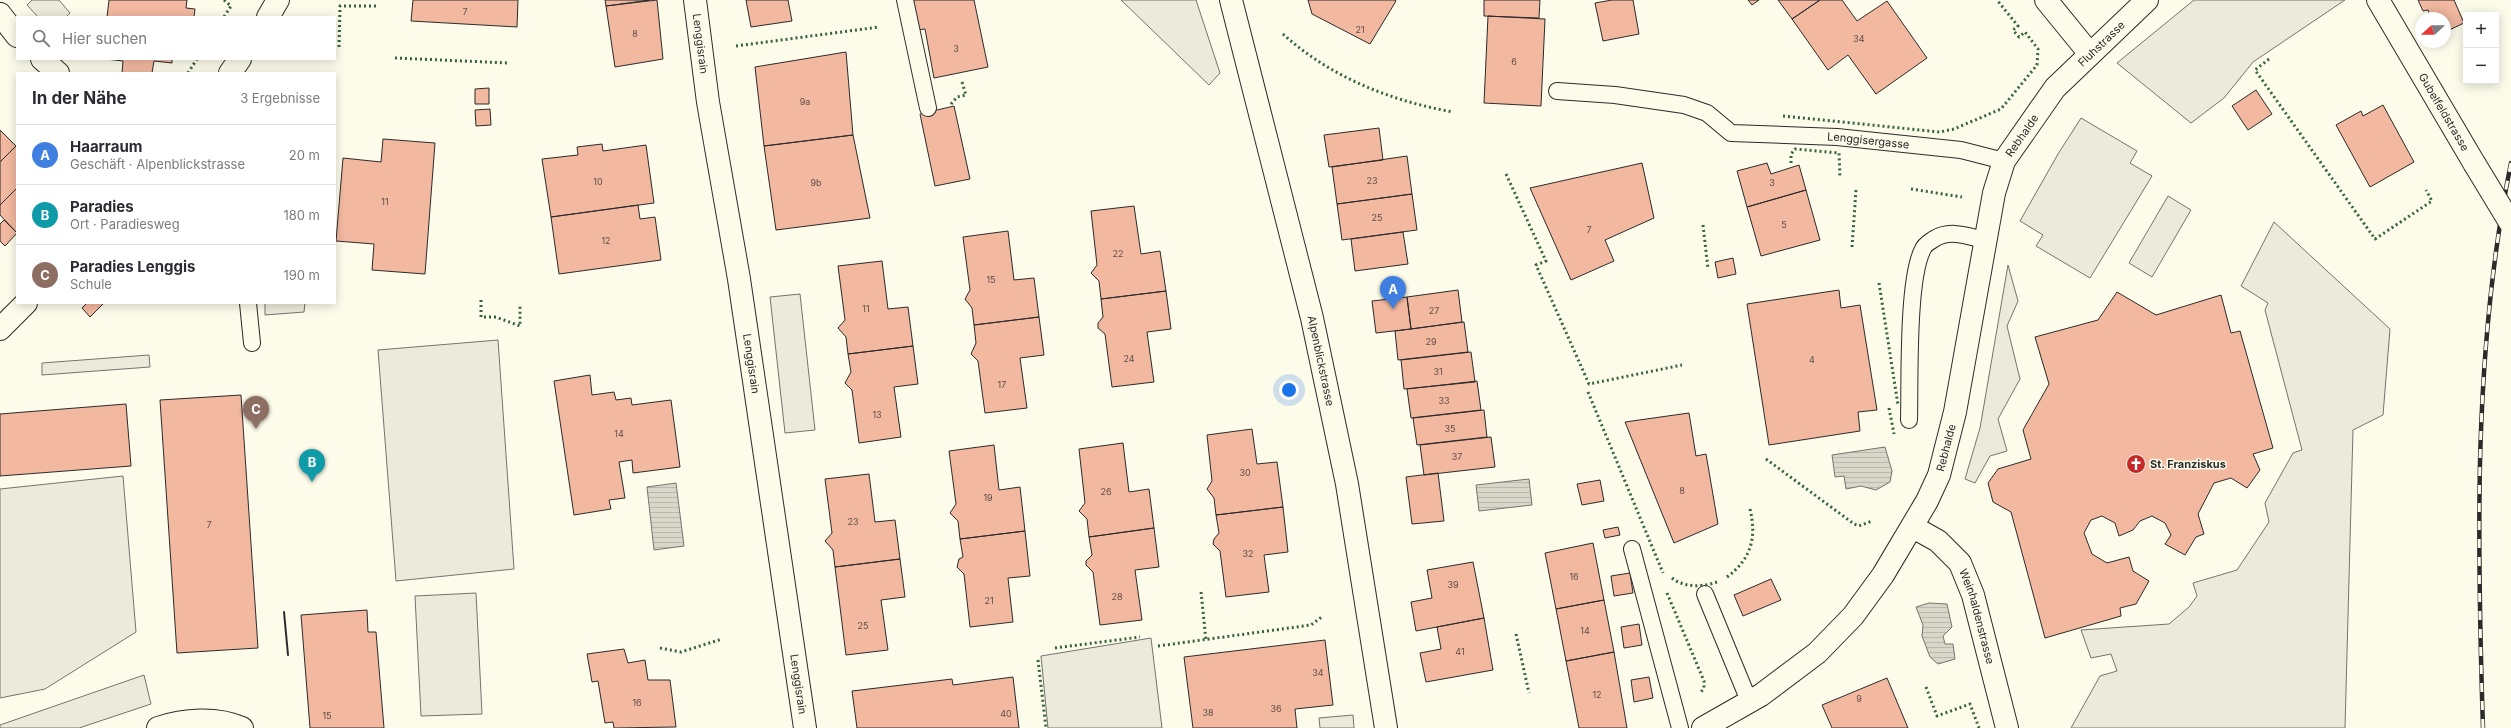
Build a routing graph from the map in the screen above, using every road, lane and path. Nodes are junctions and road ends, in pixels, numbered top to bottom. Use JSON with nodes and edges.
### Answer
{"nodes":[{"id":1,"x":278,"y":0,"type":"edge"},
{"id":2,"x":695,"y":0,"type":"edge"},
{"id":3,"x":905,"y":0,"type":"edge"},
{"id":4,"x":1231,"y":0,"type":"edge"},
{"id":5,"x":2046,"y":0,"type":"edge"},
{"id":6,"x":2147,"y":0,"type":"edge"},
{"id":7,"x":2378,"y":0,"type":"edge"},
{"id":8,"x":0,"y":14,"type":"edge"},
{"id":9,"x":269,"y":16,"type":"edge"},
{"id":10,"x":16,"y":35,"type":"edge"},
{"id":11,"x":2090,"y":54,"type":"junction"},
{"id":12,"x":43,"y":60,"type":"edge"},
{"id":13,"x":239,"y":60,"type":"edge"},
{"id":14,"x":57,"y":72,"type":"edge"},
{"id":15,"x":231,"y":72,"type":"edge"},
{"id":16,"x":2055,"y":88,"type":"joint"},
{"id":17,"x":1557,"y":91,"type":"dead end"},
{"id":18,"x":928,"y":108,"type":"dead end"},
{"id":19,"x":2004,"y":161,"type":"junction"},
{"id":20,"x":2511,"y":224,"type":"edge"},
{"id":21,"x":1984,"y":240,"type":"junction"},
{"id":22,"x":25,"y":304,"type":"edge"},
{"id":23,"x":248,"y":304,"type":"edge"},
{"id":24,"x":0,"y":329,"type":"edge"},
{"id":25,"x":252,"y":343,"type":"dead end"},
{"id":26,"x":1909,"y":420,"type":"dead end"},
{"id":27,"x":1913,"y":527,"type":"junction"},
{"id":28,"x":1632,"y":549,"type":"dead end"},
{"id":29,"x":1705,"y":594,"type":"dead end"},
{"id":30,"x":1749,"y":702,"type":"junction"},
{"id":31,"x":158,"y":728,"type":"edge"},
{"id":32,"x":242,"y":728,"type":"edge"},
{"id":33,"x":805,"y":728,"type":"edge"},
{"id":34,"x":1386,"y":728,"type":"edge"},
{"id":35,"x":1680,"y":728,"type":"edge"},
{"id":36,"x":1703,"y":728,"type":"edge"},
{"id":37,"x":2007,"y":728,"type":"edge"}],
"edges":[{"from":1,"to":9,"type":"street"},
{"from":2,"to":33,"type":"street","name":"Lenggisrain"},
{"from":3,"to":18,"type":"lane"},
{"from":4,"to":34,"type":"street","name":"Alpenblickstrasse"},
{"from":5,"to":11,"type":"street"},
{"from":6,"to":11,"type":"street","name":"Fluhstrasse"},
{"from":7,"to":20,"type":"street","name":"Gubelfeldstrasse","bridge":true},
{"from":8,"to":10,"type":"street"},
{"from":11,"to":16,"type":"street","name":"Fluhstrasse"},
{"from":12,"to":14,"type":"street"},
{"from":13,"to":15,"type":"street"},
{"from":16,"to":19,"type":"street","name":"Rebhalde"},
{"from":17,"to":19,"type":"lane","name":"Lenggisergasse"},
{"from":19,"to":21,"type":"street","name":"Rebhalde"},
{"from":21,"to":26,"type":"lane"},
{"from":21,"to":27,"type":"street","name":"Rebhalde"},
{"from":22,"to":24,"type":"street"},
{"from":23,"to":25,"type":"lane"},
{"from":27,"to":30,"type":"street","name":"Rebhalde"},
{"from":27,"to":37,"type":"street","name":"Weinhaldenstrasse"},
{"from":28,"to":35,"type":"lane"},
{"from":29,"to":30,"type":"lane"},
{"from":30,"to":36,"type":"street","name":"Rebhalde"},
{"from":31,"to":32,"type":"street"}]}
